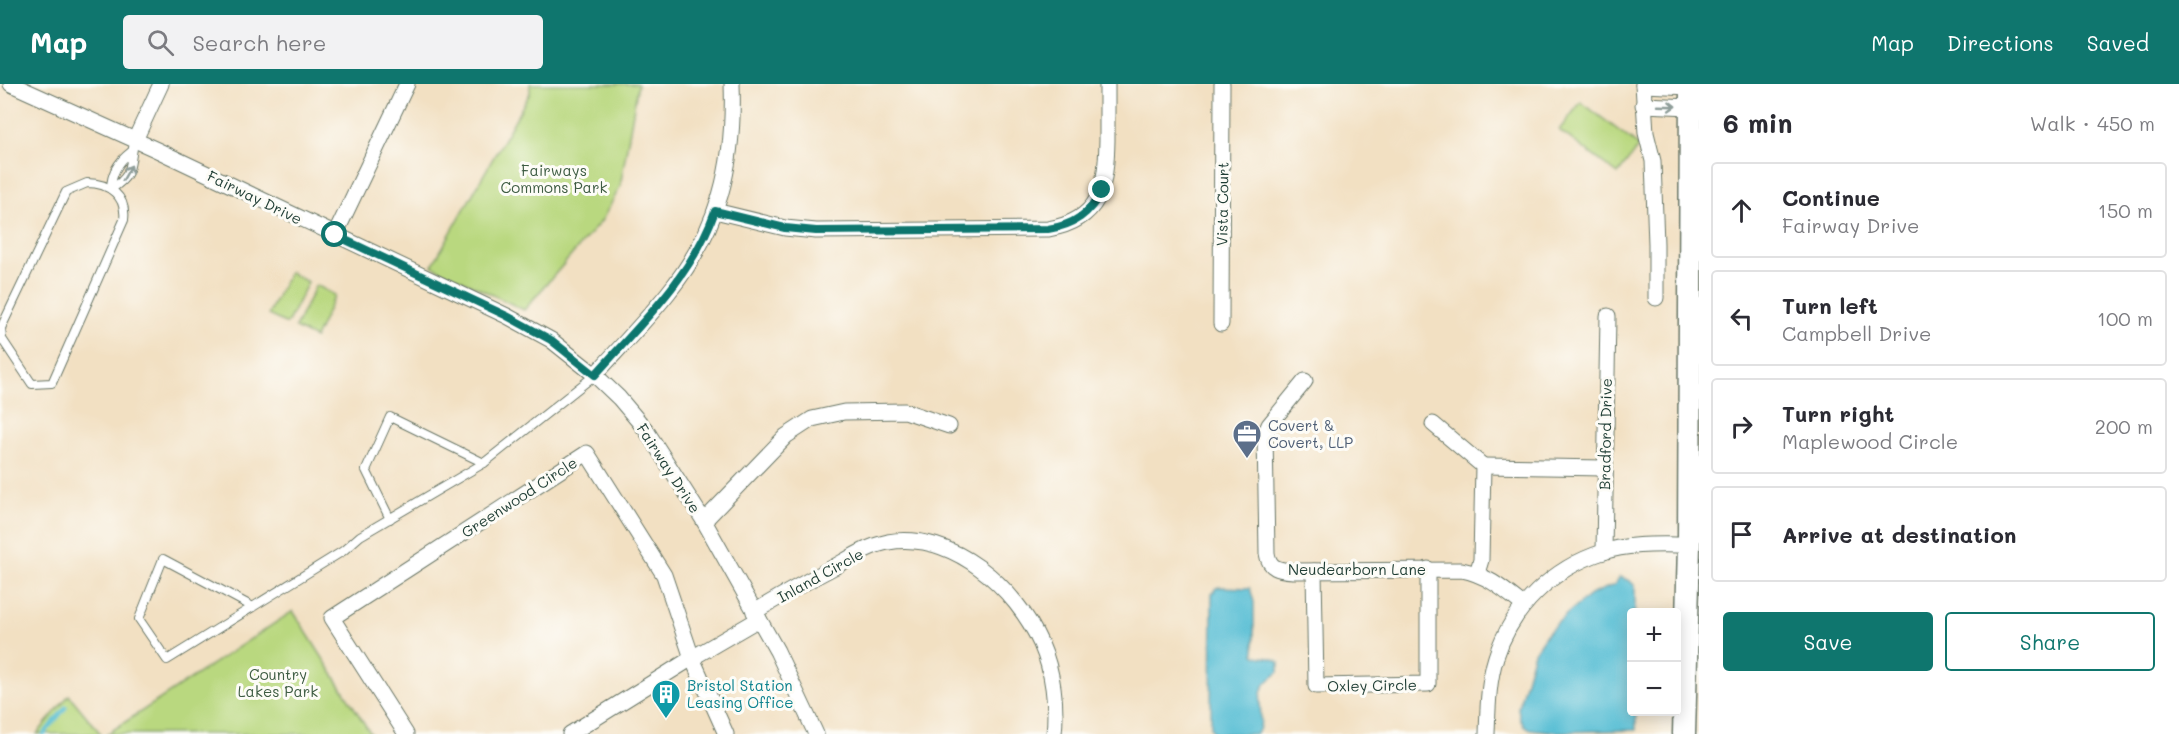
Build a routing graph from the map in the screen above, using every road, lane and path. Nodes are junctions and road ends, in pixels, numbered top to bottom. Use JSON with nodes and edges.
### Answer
{"nodes":[{"id":1,"x":11,"y":84,"type":"edge"},
{"id":2,"x":161,"y":84,"type":"edge"},
{"id":3,"x":407,"y":84,"type":"edge"},
{"id":4,"x":732,"y":84,"type":"edge"},
{"id":5,"x":1107,"y":84,"type":"edge"},
{"id":6,"x":1222,"y":84,"type":"edge"},
{"id":7,"x":1643,"y":84,"type":"edge"},
{"id":8,"x":1691,"y":93,"type":"edge"},
{"id":9,"x":1643,"y":105,"type":"junction"},
{"id":10,"x":133,"y":146,"type":"junction"},
{"id":11,"x":111,"y":189,"type":"junction"},
{"id":12,"x":715,"y":211,"type":"junction"},
{"id":13,"x":335,"y":235,"type":"junction"},
{"id":14,"x":1656,"y":298,"type":"dead end"},
{"id":15,"x":1608,"y":316,"type":"dead end"},
{"id":16,"x":1221,"y":324,"type":"dead end"},
{"id":17,"x":595,"y":375,"type":"junction"},
{"id":18,"x":1305,"y":381,"type":"dead end"},
{"id":19,"x":1433,"y":424,"type":"dead end"},
{"id":20,"x":949,"y":426,"type":"dead end"},
{"id":21,"x":484,"y":463,"type":"junction"},
{"id":22,"x":1483,"y":466,"type":"junction"},
{"id":23,"x":1604,"y":468,"type":"junction"},
{"id":24,"x":390,"y":519,"type":"junction"},
{"id":25,"x":704,"y":521,"type":"junction"},
{"id":26,"x":1689,"y":545,"type":"junction"},
{"id":27,"x":1604,"y":552,"type":"junction"},
{"id":28,"x":1428,"y":569,"type":"junction"},
{"id":29,"x":1314,"y":571,"type":"junction"},
{"id":30,"x":1477,"y":573,"type":"junction"},
{"id":31,"x":1523,"y":605,"type":"junction"},
{"id":32,"x":253,"y":607,"type":"junction"},
{"id":33,"x":756,"y":615,"type":"junction"},
{"id":34,"x":692,"y":658,"type":"junction"},
{"id":35,"x":1682,"y":732,"type":"edge"},
{"id":36,"x":406,"y":734,"type":"edge"},
{"id":37,"x":571,"y":734,"type":"edge"},
{"id":38,"x":726,"y":734,"type":"edge"},
{"id":39,"x":816,"y":734,"type":"edge"},
{"id":40,"x":1054,"y":734,"type":"edge"},
{"id":41,"x":1487,"y":734,"type":"edge"}],
"edges":[{"from":1,"to":10,"type":"street","name":"Fairway Drive"},
{"from":2,"to":10,"type":"street"},
{"from":3,"to":13,"type":"street"},
{"from":4,"to":12,"type":"street"},
{"from":5,"to":12,"type":"street"},
{"from":6,"to":16,"type":"street","name":"Vista Court"},
{"from":7,"to":8,"type":"street"},
{"from":7,"to":9,"type":"street"},
{"from":9,"to":8,"type":"street","one_way":true},
{"from":8,"to":26,"type":"main road"},
{"from":9,"to":14,"type":"street"},
{"from":10,"to":11,"type":"lane"},
{"from":10,"to":13,"type":"street","name":"Fairway Drive"},
{"from":11,"to":11,"type":"lane"},
{"from":12,"to":17,"type":"street"},
{"from":13,"to":17,"type":"street","name":"Fairway Drive"},
{"from":15,"to":23,"type":"street","name":"Bradford Drive"},
{"from":17,"to":21,"type":"lane"},
{"from":17,"to":25,"type":"street","name":"Fairway Drive"},
{"from":18,"to":29,"type":"street","name":"Neudearborn Lane"},
{"from":19,"to":22,"type":"street"},
{"from":20,"to":25,"type":"street"},
{"from":21,"to":24,"type":"lane"},
{"from":21,"to":24,"type":"lane"},
{"from":22,"to":23,"type":"street"},
{"from":22,"to":30,"type":"street"},
{"from":23,"to":27,"type":"street","name":"Bradford Drive"},
{"from":24,"to":32,"type":"lane"},
{"from":25,"to":33,"type":"street","name":"Fairway Drive"},
{"from":26,"to":27,"type":"street"},
{"from":26,"to":35,"type":"main road"},
{"from":27,"to":31,"type":"street"},
{"from":28,"to":29,"type":"street","name":"Neudearborn Lane"},
{"from":28,"to":29,"type":"street","name":"Oxley Circle"},
{"from":28,"to":30,"type":"street","name":"Neudearborn Lane"},
{"from":30,"to":31,"type":"street","name":"Neudearborn Lane"},
{"from":31,"to":41,"type":"street"},
{"from":32,"to":32,"type":"lane"},
{"from":33,"to":34,"type":"street","name":"Inland Circle"},
{"from":33,"to":39,"type":"street","name":"Fairway Drive"},
{"from":33,"to":40,"type":"street","name":"Inland Circle"},
{"from":34,"to":36,"type":"street","name":"Greenwood Circle"},
{"from":34,"to":37,"type":"street","name":"Inland Circle"},
{"from":34,"to":38,"type":"street","name":"Greenwood Circle"}]}
